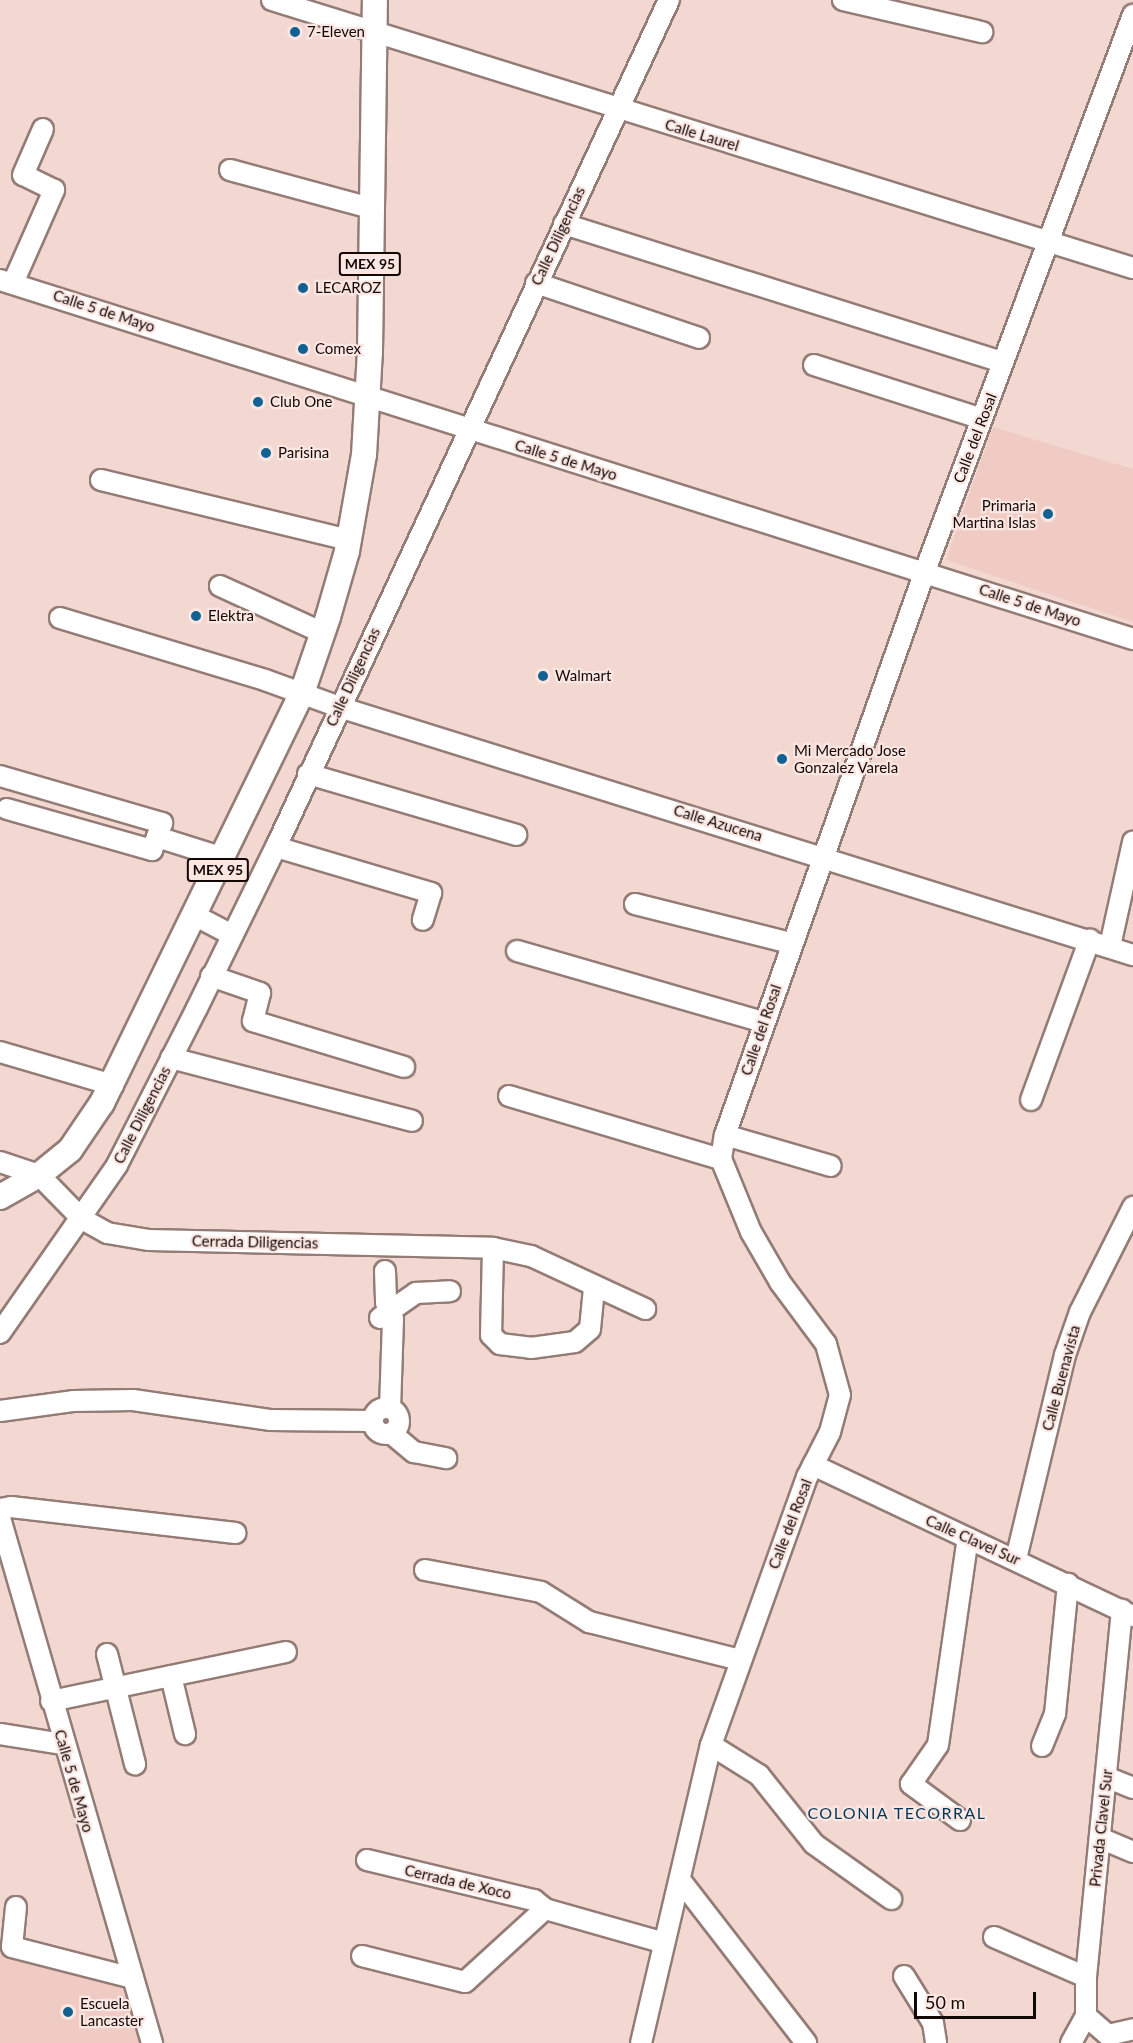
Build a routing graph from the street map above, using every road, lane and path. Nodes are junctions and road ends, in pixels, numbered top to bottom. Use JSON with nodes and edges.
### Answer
{"nodes":[{"id":1,"x":272,"y":0,"type":"edge"},
{"id":2,"x":375,"y":0,"type":"edge"},
{"id":3,"x":669,"y":0,"type":"edge"},
{"id":4,"x":843,"y":0,"type":"edge"},
{"id":5,"x":1133,"y":15,"type":"edge"},
{"id":6,"x":982,"y":32,"type":"dead end"},
{"id":7,"x":374,"y":33,"type":"junction"},
{"id":8,"x":618,"y":110,"type":"junction"},
{"id":9,"x":43,"y":129,"type":"dead end"},
{"id":10,"x":231,"y":170,"type":"dead end"},
{"id":11,"x":371,"y":208,"type":"junction"},
{"id":12,"x":564,"y":224,"type":"junction"},
{"id":13,"x":1048,"y":241,"type":"junction"},
{"id":14,"x":1133,"y":268,"type":"edge"},
{"id":15,"x":6,"y":281,"type":"edge"},
{"id":16,"x":536,"y":284,"type":"junction"},
{"id":17,"x":699,"y":338,"type":"dead end"},
{"id":18,"x":1003,"y":362,"type":"junction"},
{"id":19,"x":814,"y":365,"type":"dead end"},
{"id":20,"x":368,"y":396,"type":"junction"},
{"id":21,"x":982,"y":419,"type":"junction"},
{"id":22,"x":467,"y":430,"type":"junction"},
{"id":23,"x":100,"y":480,"type":"dead end"},
{"id":24,"x":349,"y":540,"type":"junction"},
{"id":25,"x":925,"y":571,"type":"junction"},
{"id":26,"x":220,"y":586,"type":"dead end"},
{"id":27,"x":60,"y":618,"type":"dead end"},
{"id":28,"x":323,"y":633,"type":"junction"},
{"id":29,"x":1133,"y":639,"type":"edge"},
{"id":30,"x":302,"y":693,"type":"junction"},
{"id":31,"x":339,"y":707,"type":"junction"},
{"id":32,"x":308,"y":774,"type":"junction"},
{"id":33,"x":0,"y":776,"type":"edge"},
{"id":34,"x":7,"y":809,"type":"dead end"},
{"id":35,"x":516,"y":835,"type":"dead end"},
{"id":36,"x":157,"y":837,"type":"junction"},
{"id":37,"x":1133,"y":842,"type":"edge"},
{"id":38,"x":276,"y":847,"type":"junction"},
{"id":39,"x":822,"y":855,"type":"junction"},
{"id":40,"x":224,"y":858,"type":"junction"},
{"id":41,"x":635,"y":904,"type":"dead end"},
{"id":42,"x":196,"y":916,"type":"junction"},
{"id":43,"x":423,"y":920,"type":"dead end"},
{"id":44,"x":232,"y":935,"type":"junction"},
{"id":45,"x":1090,"y":939,"type":"junction"},
{"id":46,"x":790,"y":943,"type":"junction"},
{"id":47,"x":1110,"y":946,"type":"junction"},
{"id":48,"x":517,"y":951,"type":"dead end"},
{"id":49,"x":1133,"y":955,"type":"edge"},
{"id":50,"x":212,"y":976,"type":"junction"},
{"id":51,"x":764,"y":1022,"type":"junction"},
{"id":52,"x":0,"y":1052,"type":"edge"},
{"id":53,"x":171,"y":1058,"type":"junction"},
{"id":54,"x":404,"y":1067,"type":"dead end"},
{"id":55,"x":113,"y":1084,"type":"junction"},
{"id":56,"x":509,"y":1096,"type":"dead end"},
{"id":57,"x":1031,"y":1101,"type":"dead end"},
{"id":58,"x":412,"y":1121,"type":"dead end"},
{"id":59,"x":725,"y":1134,"type":"junction"},
{"id":60,"x":721,"y":1159,"type":"junction"},
{"id":61,"x":0,"y":1162,"type":"edge"},
{"id":62,"x":831,"y":1166,"type":"dead end"},
{"id":63,"x":39,"y":1175,"type":"junction"},
{"id":64,"x":5,"y":1192,"type":"edge"},
{"id":65,"x":1133,"y":1207,"type":"edge"},
{"id":66,"x":82,"y":1219,"type":"junction"},
{"id":67,"x":493,"y":1248,"type":"junction"},
{"id":68,"x":385,"y":1271,"type":"dead end"},
{"id":69,"x":594,"y":1288,"type":"junction"},
{"id":70,"x":450,"y":1291,"type":"dead end"},
{"id":71,"x":645,"y":1309,"type":"dead end"},
{"id":72,"x":386,"y":1311,"type":"junction"},
{"id":73,"x":0,"y":1333,"type":"edge"},
{"id":74,"x":0,"y":1411,"type":"edge"},
{"id":75,"x":380,"y":1413,"type":"junction"},
{"id":76,"x":446,"y":1458,"type":"dead end"},
{"id":77,"x":813,"y":1466,"type":"junction"},
{"id":78,"x":0,"y":1509,"type":"edge"},
{"id":79,"x":0,"y":1518,"type":"edge"},
{"id":80,"x":235,"y":1533,"type":"dead end"},
{"id":81,"x":968,"y":1538,"type":"junction"},
{"id":82,"x":1016,"y":1559,"type":"junction"},
{"id":83,"x":425,"y":1570,"type":"dead end"},
{"id":84,"x":1068,"y":1584,"type":"junction"},
{"id":85,"x":1127,"y":1613,"type":"edge"},
{"id":86,"x":286,"y":1652,"type":"dead end"},
{"id":87,"x":106,"y":1654,"type":"dead end"},
{"id":88,"x":740,"y":1660,"type":"junction"},
{"id":89,"x":171,"y":1676,"type":"junction"},
{"id":90,"x":114,"y":1688,"type":"junction"},
{"id":91,"x":51,"y":1701,"type":"junction"},
{"id":92,"x":0,"y":1734,"type":"edge"},
{"id":93,"x":185,"y":1734,"type":"dead end"},
{"id":94,"x":63,"y":1744,"type":"junction"},
{"id":95,"x":711,"y":1745,"type":"junction"},
{"id":96,"x":1042,"y":1746,"type":"dead end"},
{"id":97,"x":135,"y":1764,"type":"dead end"},
{"id":98,"x":1106,"y":1777,"type":"junction"},
{"id":99,"x":1133,"y":1788,"type":"edge"},
{"id":100,"x":960,"y":1820,"type":"dead end"},
{"id":101,"x":1100,"y":1838,"type":"junction"},
{"id":102,"x":1133,"y":1852,"type":"edge"},
{"id":103,"x":367,"y":1860,"type":"dead end"},
{"id":104,"x":681,"y":1881,"type":"junction"},
{"id":105,"x":891,"y":1899,"type":"dead end"},
{"id":106,"x":16,"y":1907,"type":"dead end"},
{"id":107,"x":545,"y":1910,"type":"junction"},
{"id":108,"x":994,"y":1937,"type":"dead end"},
{"id":109,"x":664,"y":1943,"type":"junction"},
{"id":110,"x":362,"y":1956,"type":"dead end"},
{"id":111,"x":904,"y":1976,"type":"dead end"},
{"id":112,"x":1086,"y":1977,"type":"junction"},
{"id":113,"x":133,"y":1978,"type":"junction"},
{"id":114,"x":1079,"y":2029,"type":"edge"},
{"id":115,"x":1133,"y":2029,"type":"edge"},
{"id":116,"x":147,"y":2039,"type":"edge"},
{"id":117,"x":641,"y":2043,"type":"edge"},
{"id":118,"x":806,"y":2043,"type":"edge"},
{"id":119,"x":936,"y":2043,"type":"edge"},
{"id":120,"x":1097,"y":2043,"type":"edge"}],
"edges":[{"from":1,"to":7,"type":"street","name":"Calle Laurel"},
{"from":2,"to":7,"type":"main road","number":"MEX 95"},
{"from":3,"to":8,"type":"street","name":"Calle Diligencias"},
{"from":4,"to":6,"type":"street"},
{"from":5,"to":13,"type":"street","name":"Calle del Rosal"},
{"from":7,"to":8,"type":"street","name":"Calle Laurel"},
{"from":7,"to":11,"type":"main road","number":"MEX 95"},
{"from":8,"to":12,"type":"street","name":"Calle Diligencias"},
{"from":8,"to":13,"type":"street","name":"Calle Laurel"},
{"from":9,"to":15,"type":"street"},
{"from":10,"to":11,"type":"street"},
{"from":11,"to":20,"type":"main road","number":"MEX 95"},
{"from":12,"to":16,"type":"street","name":"Calle Diligencias"},
{"from":12,"to":18,"type":"street"},
{"from":13,"to":14,"type":"street","name":"Calle Laurel"},
{"from":13,"to":18,"type":"street","name":"Calle del Rosal"},
{"from":15,"to":20,"type":"street","name":"Calle 5 de Mayo"},
{"from":16,"to":17,"type":"street"},
{"from":16,"to":22,"type":"street","name":"Calle Diligencias"},
{"from":18,"to":21,"type":"street","name":"Calle del Rosal"},
{"from":19,"to":21,"type":"street"},
{"from":20,"to":22,"type":"street","name":"Calle 5 de Mayo"},
{"from":20,"to":24,"type":"main road","number":"MEX 95"},
{"from":21,"to":25,"type":"street","name":"Calle del Rosal"},
{"from":22,"to":25,"type":"street","name":"Calle 5 de Mayo"},
{"from":22,"to":31,"type":"street","name":"Calle Diligencias"},
{"from":23,"to":24,"type":"street"},
{"from":24,"to":28,"type":"main road","number":"MEX 95"},
{"from":25,"to":29,"type":"street","name":"Calle 5 de Mayo"},
{"from":25,"to":39,"type":"street","name":"Calle del Rosal"},
{"from":26,"to":28,"type":"street"},
{"from":27,"to":30,"type":"street","name":"Calle Azucena"},
{"from":28,"to":30,"type":"main road","number":"MEX 95"},
{"from":30,"to":31,"type":"street","name":"Calle Azucena"},
{"from":30,"to":40,"type":"main road","number":"MEX 95"},
{"from":31,"to":32,"type":"street","name":"Calle Diligencias"},
{"from":31,"to":39,"type":"street","name":"Calle Azucena"},
{"from":32,"to":35,"type":"street"},
{"from":32,"to":38,"type":"street","name":"Calle Diligencias"},
{"from":33,"to":36,"type":"street"},
{"from":34,"to":36,"type":"street"},
{"from":36,"to":40,"type":"street"},
{"from":37,"to":47,"type":"street"},
{"from":38,"to":43,"type":"street"},
{"from":38,"to":44,"type":"street","name":"Calle Diligencias"},
{"from":39,"to":45,"type":"street","name":"Calle Azucena"},
{"from":39,"to":46,"type":"street","name":"Calle del Rosal"},
{"from":40,"to":42,"type":"main road","number":"MEX 95"},
{"from":41,"to":46,"type":"street"},
{"from":42,"to":44,"type":"street"},
{"from":42,"to":55,"type":"main road","number":"MEX 95"},
{"from":44,"to":50,"type":"street","name":"Calle Diligencias"},
{"from":45,"to":47,"type":"street","name":"Calle Azucena"},
{"from":45,"to":57,"type":"street"},
{"from":46,"to":51,"type":"street","name":"Calle del Rosal"},
{"from":47,"to":49,"type":"street","name":"Calle Azucena"},
{"from":48,"to":51,"type":"street"},
{"from":50,"to":53,"type":"street","name":"Calle Diligencias"},
{"from":50,"to":54,"type":"street"},
{"from":51,"to":59,"type":"street","name":"Calle del Rosal"},
{"from":52,"to":55,"type":"street"},
{"from":53,"to":58,"type":"street"},
{"from":53,"to":66,"type":"street","name":"Calle Diligencias"},
{"from":55,"to":63,"type":"main road","number":"MEX 95"},
{"from":56,"to":60,"type":"street"},
{"from":59,"to":60,"type":"street","name":"Calle del Rosal"},
{"from":59,"to":62,"type":"street"},
{"from":60,"to":77,"type":"street","name":"Calle del Rosal"},
{"from":61,"to":63,"type":"street"},
{"from":63,"to":64,"type":"main road","number":"MEX 95"},
{"from":63,"to":66,"type":"street","name":"Cerrada Diligencias"},
{"from":65,"to":82,"type":"street","name":"Calle Buenavista"},
{"from":66,"to":67,"type":"street","name":"Cerrada Diligencias"},
{"from":66,"to":73,"type":"street","name":"Calle Diligencias"},
{"from":67,"to":69,"type":"street","name":"Cerrada Diligencias"},
{"from":67,"to":69,"type":"street"},
{"from":68,"to":72,"type":"street"},
{"from":69,"to":71,"type":"street","name":"Cerrada Diligencias"},
{"from":70,"to":72,"type":"street"},
{"from":72,"to":75,"type":"street"},
{"from":74,"to":75,"type":"street"},
{"from":75,"to":76,"type":"street"},
{"from":77,"to":81,"type":"street","name":"Calle Clavel Sur"},
{"from":77,"to":88,"type":"street","name":"Calle del Rosal"},
{"from":78,"to":80,"type":"street"},
{"from":79,"to":91,"type":"street","name":"Calle 5 de Mayo"},
{"from":81,"to":82,"type":"street","name":"Calle Clavel Sur"},
{"from":81,"to":100,"type":"street"},
{"from":82,"to":84,"type":"street","name":"Calle Clavel Sur"},
{"from":83,"to":88,"type":"street"},
{"from":84,"to":85,"type":"street","name":"Calle Clavel Sur"},
{"from":84,"to":96,"type":"street"},
{"from":85,"to":98,"type":"street","name":"Privada Clavel Sur"},
{"from":86,"to":89,"type":"street"},
{"from":87,"to":90,"type":"street"},
{"from":88,"to":95,"type":"street","name":"Calle del Rosal"},
{"from":89,"to":90,"type":"street"},
{"from":89,"to":93,"type":"street"},
{"from":90,"to":91,"type":"street"},
{"from":90,"to":97,"type":"street"},
{"from":91,"to":94,"type":"street","name":"Calle 5 de Mayo"},
{"from":92,"to":94,"type":"street"},
{"from":94,"to":113,"type":"street","name":"Calle 5 de Mayo"},
{"from":95,"to":104,"type":"street","name":"Calle del Rosal"},
{"from":95,"to":105,"type":"street"},
{"from":98,"to":99,"type":"street"},
{"from":98,"to":101,"type":"street","name":"Privada Clavel Sur"},
{"from":101,"to":102,"type":"street"},
{"from":101,"to":112,"type":"street","name":"Privada Clavel Sur"},
{"from":103,"to":107,"type":"street","name":"Cerrada de Xoco"},
{"from":104,"to":109,"type":"street","name":"Calle del Rosal"},
{"from":104,"to":118,"type":"street"},
{"from":106,"to":113,"type":"street"},
{"from":107,"to":109,"type":"street","name":"Cerrada de Xoco"},
{"from":107,"to":110,"type":"street"},
{"from":108,"to":112,"type":"street"},
{"from":109,"to":117,"type":"street","name":"Calle del Rosal"},
{"from":111,"to":119,"type":"street"},
{"from":112,"to":114,"type":"street","name":"Privada Clavel Sur"},
{"from":113,"to":116,"type":"street","name":"Calle 5 de Mayo"},
{"from":114,"to":115,"type":"street"},
{"from":114,"to":120,"type":"street"}]}
